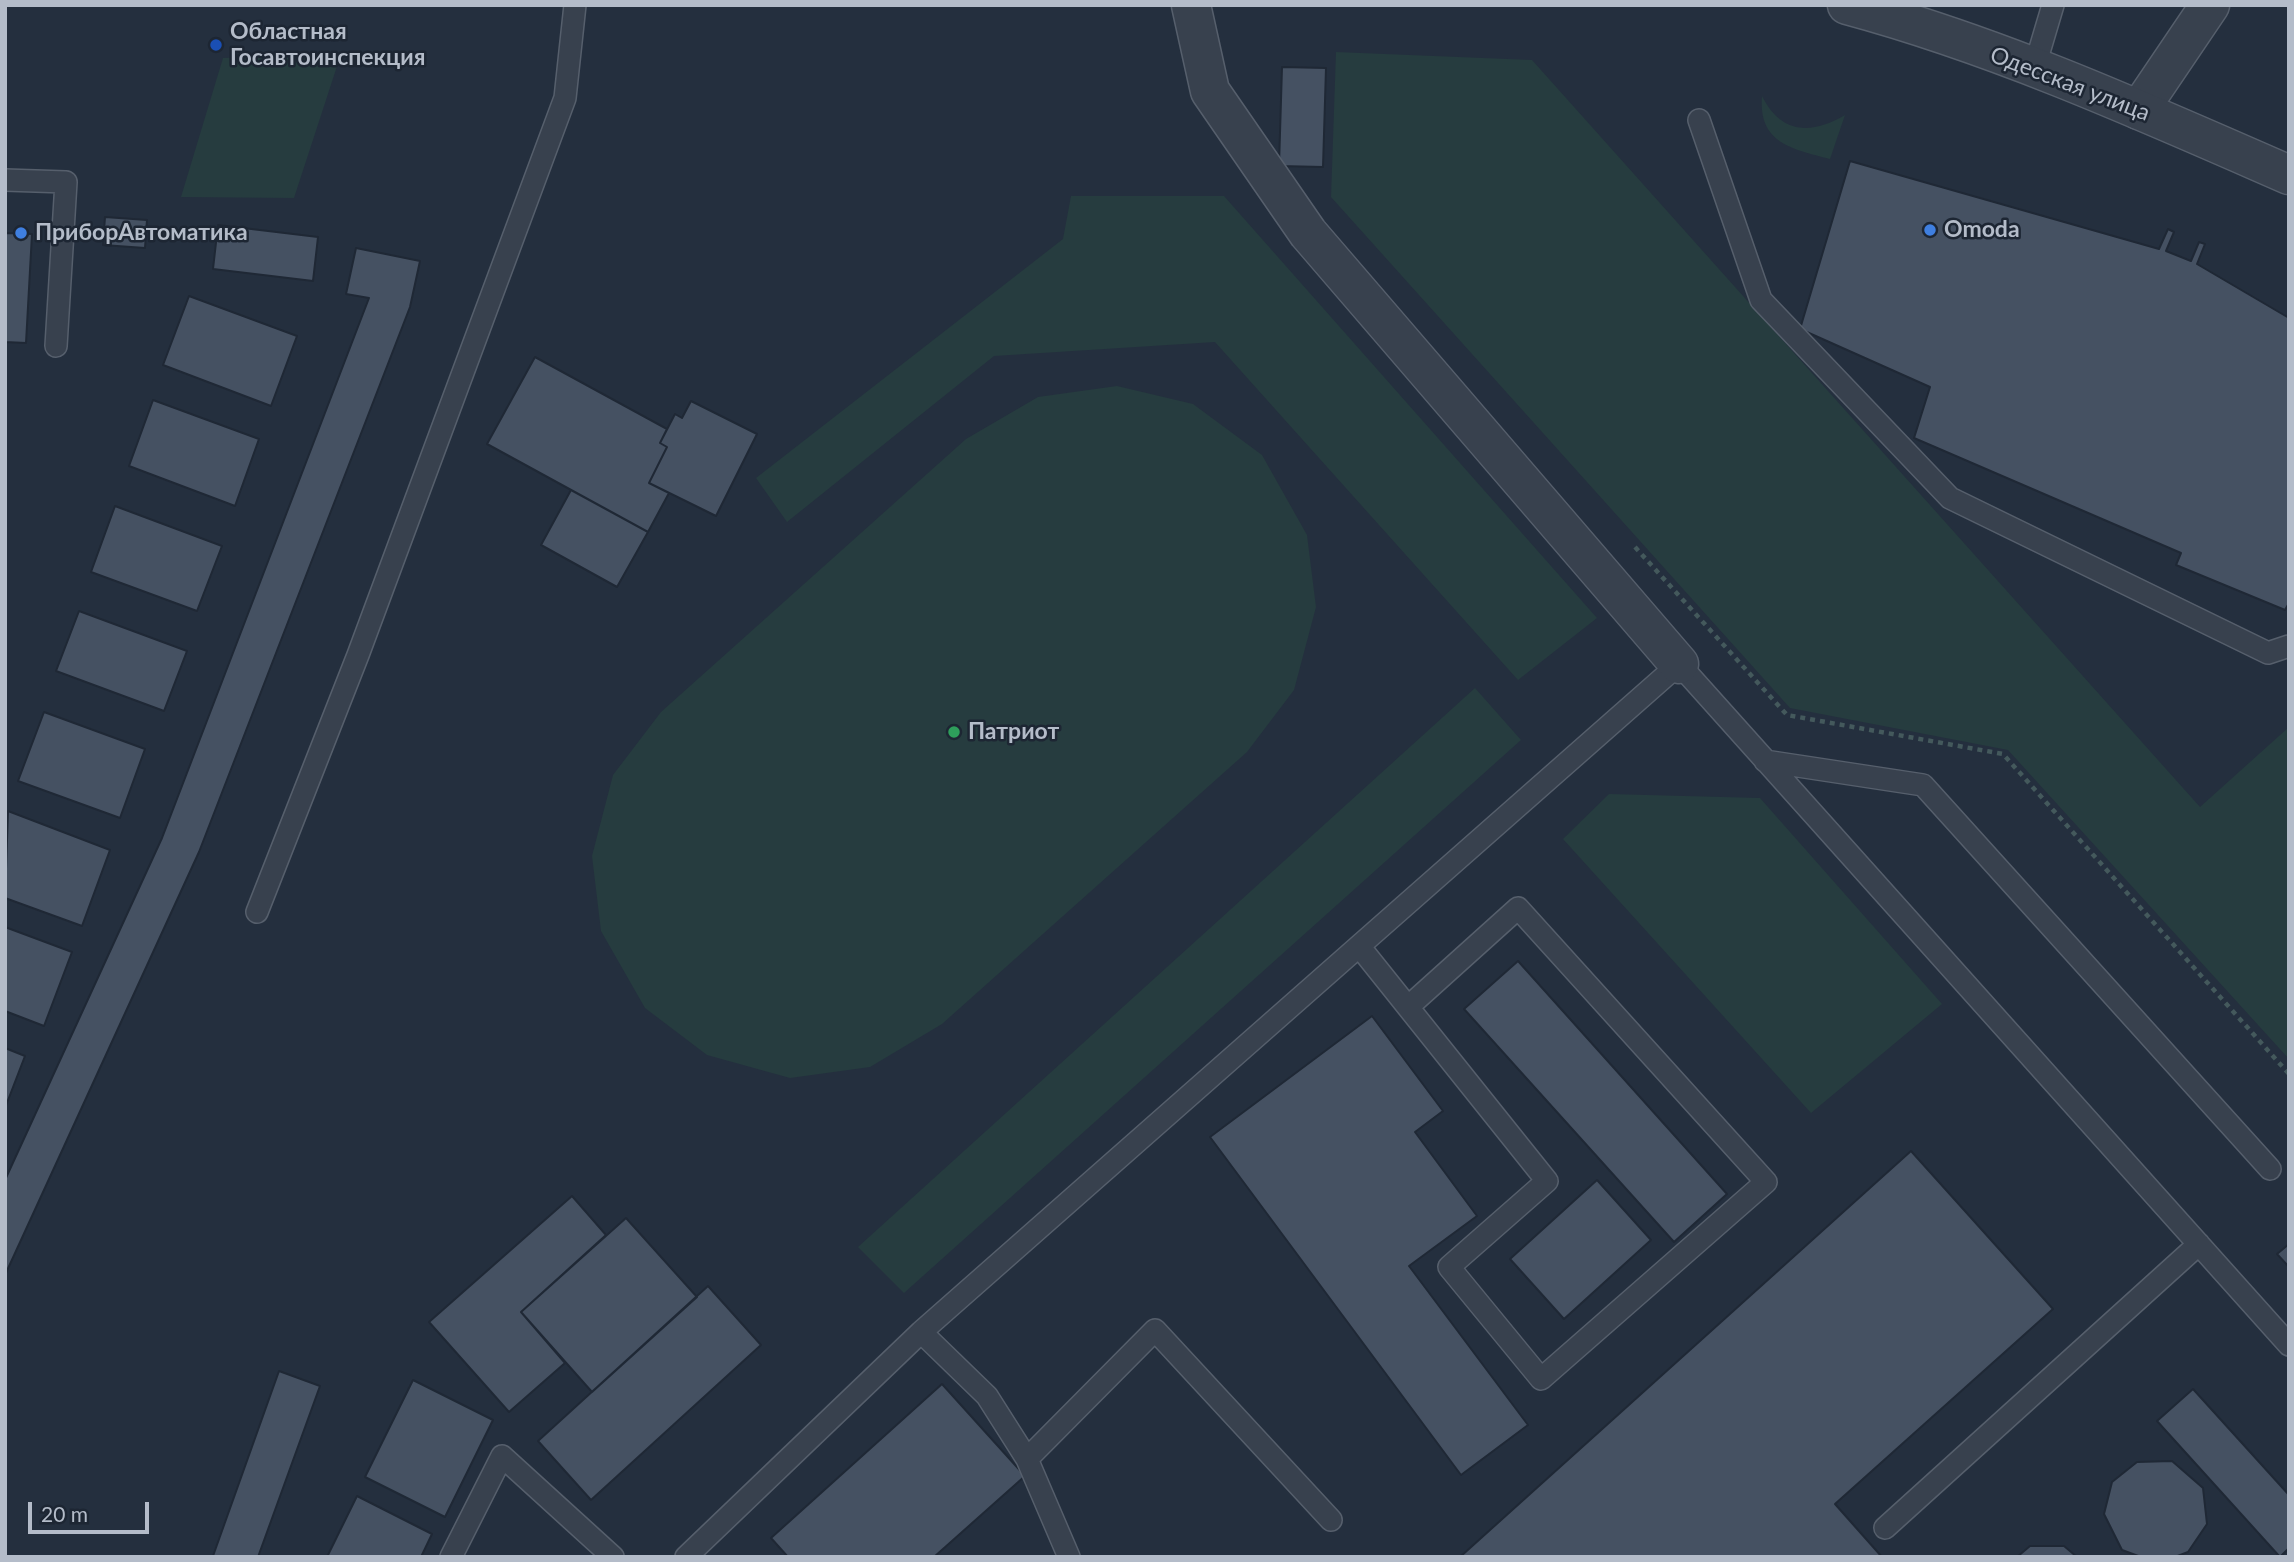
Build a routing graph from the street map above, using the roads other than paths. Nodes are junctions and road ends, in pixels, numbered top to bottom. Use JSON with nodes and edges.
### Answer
{"nodes":[{"id":1,"x":575,"y":5,"type":"edge"},
{"id":2,"x":1191,"y":5,"type":"edge"},
{"id":3,"x":1847,"y":5,"type":"edge"},
{"id":4,"x":2053,"y":5,"type":"edge"},
{"id":5,"x":2210,"y":5,"type":"edge"},
{"id":6,"x":2034,"y":69,"type":"junction"},
{"id":7,"x":2139,"y":110,"type":"junction"},
{"id":8,"x":1699,"y":120,"type":"dead end"},
{"id":9,"x":2289,"y":175,"type":"edge"},
{"id":10,"x":5,"y":180,"type":"edge"},
{"id":11,"x":56,"y":346,"type":"dead end"},
{"id":12,"x":2289,"y":646,"type":"edge"},
{"id":13,"x":1679,"y":664,"type":"junction"},
{"id":14,"x":1765,"y":761,"type":"junction"},
{"id":15,"x":257,"y":912,"type":"dead end"},
{"id":16,"x":1359,"y":946,"type":"junction"},
{"id":17,"x":1408,"y":1007,"type":"junction"},
{"id":18,"x":2270,"y":1169,"type":"dead end"},
{"id":19,"x":2199,"y":1244,"type":"junction"},
{"id":20,"x":921,"y":1332,"type":"junction"},
{"id":21,"x":2289,"y":1345,"type":"edge"},
{"id":22,"x":1027,"y":1459,"type":"junction"},
{"id":23,"x":1331,"y":1520,"type":"dead end"},
{"id":24,"x":1885,"y":1528,"type":"dead end"},
{"id":25,"x":452,"y":1557,"type":"edge"},
{"id":26,"x":613,"y":1557,"type":"edge"},
{"id":27,"x":686,"y":1557,"type":"edge"},
{"id":28,"x":1069,"y":1557,"type":"edge"}],
"edges":[{"from":1,"to":15,"type":"lane"},
{"from":2,"to":13,"type":"street"},
{"from":3,"to":6,"type":"street","name":"Одесская улица"},
{"from":4,"to":6,"type":"lane"},
{"from":5,"to":7,"type":"street"},
{"from":6,"to":7,"type":"street","name":"Одесская улица"},
{"from":7,"to":9,"type":"street","name":"Одесская улица"},
{"from":8,"to":12,"type":"lane"},
{"from":10,"to":11,"type":"lane"},
{"from":13,"to":14,"type":"lane"},
{"from":13,"to":16,"type":"lane"},
{"from":14,"to":18,"type":"lane"},
{"from":14,"to":19,"type":"lane"},
{"from":16,"to":17,"type":"lane"},
{"from":16,"to":20,"type":"lane"},
{"from":17,"to":17,"type":"lane"},
{"from":19,"to":21,"type":"lane"},
{"from":19,"to":24,"type":"lane"},
{"from":20,"to":22,"type":"lane"},
{"from":20,"to":27,"type":"lane"},
{"from":22,"to":23,"type":"lane"},
{"from":22,"to":28,"type":"lane"},
{"from":25,"to":26,"type":"lane"}]}
